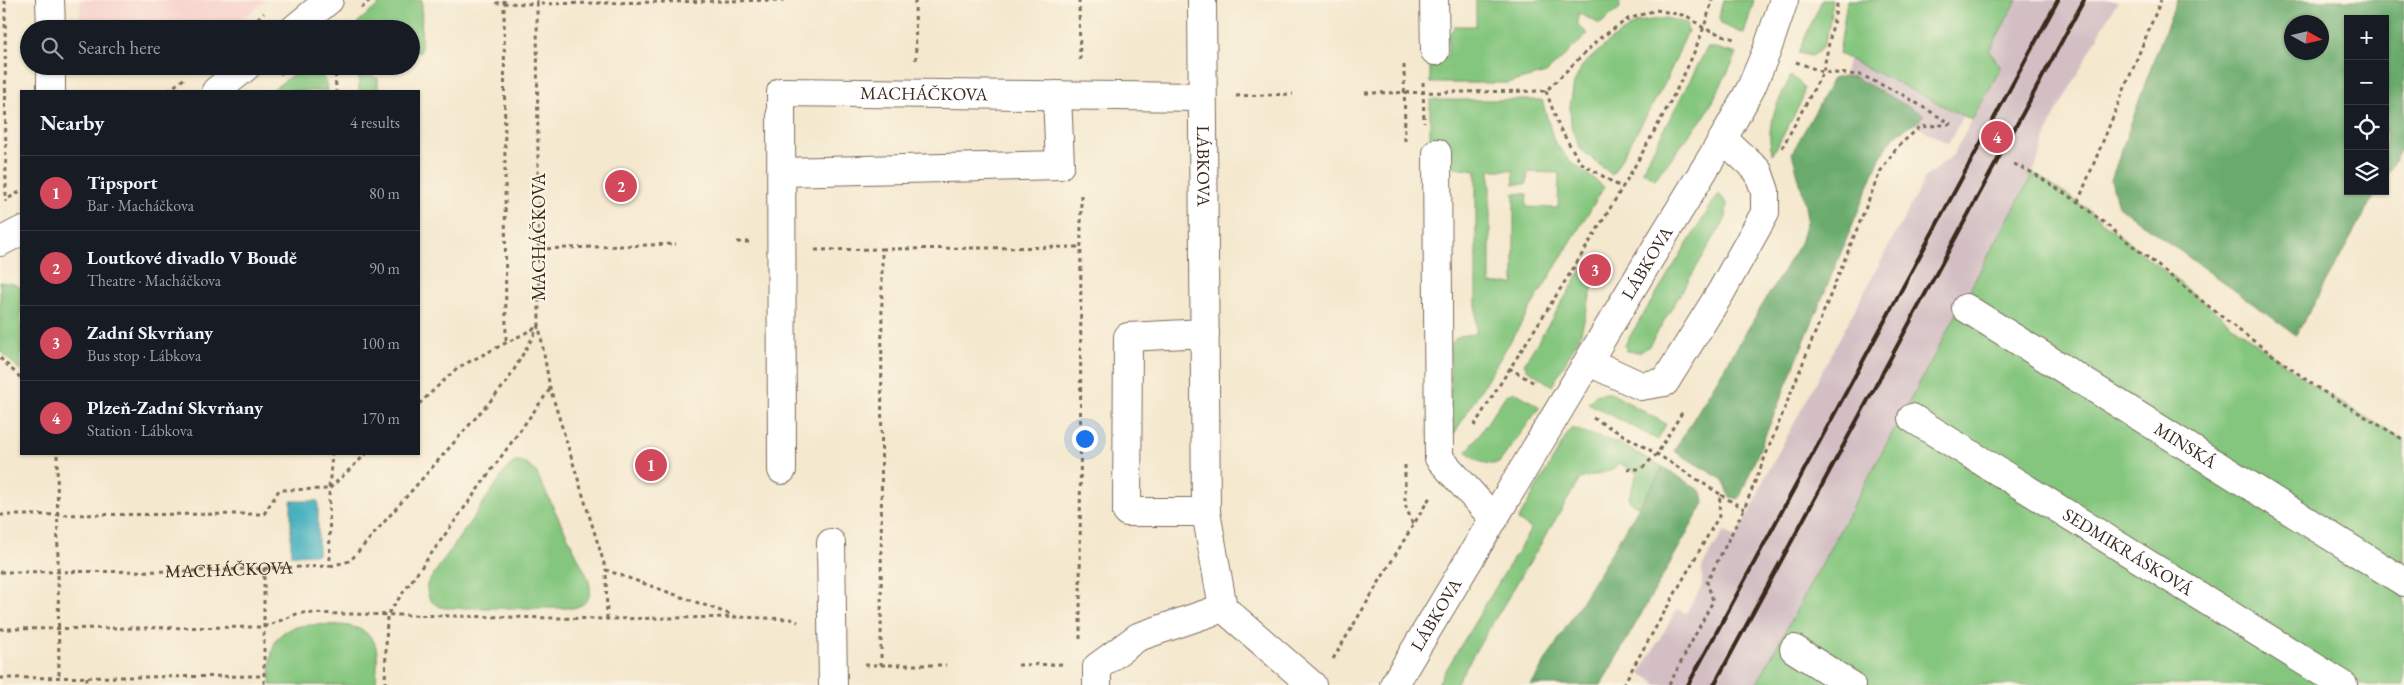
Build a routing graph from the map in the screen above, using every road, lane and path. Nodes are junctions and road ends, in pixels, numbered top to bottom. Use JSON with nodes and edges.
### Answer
{"nodes":[{"id":1,"x":5,"y":0,"type":"edge"},
{"id":2,"x":50,"y":0,"type":"edge"},
{"id":3,"x":329,"y":0,"type":"edge"},
{"id":4,"x":495,"y":0,"type":"edge"},
{"id":5,"x":784,"y":0,"type":"edge"},
{"id":6,"x":915,"y":0,"type":"edge"},
{"id":7,"x":1079,"y":0,"type":"edge"},
{"id":8,"x":1202,"y":0,"type":"edge"},
{"id":9,"x":1434,"y":0,"type":"edge"},
{"id":10,"x":1712,"y":0,"type":"edge"},
{"id":11,"x":1784,"y":0,"type":"edge"},
{"id":12,"x":1838,"y":0,"type":"edge"},
{"id":13,"x":2161,"y":0,"type":"edge"},
{"id":14,"x":504,"y":2,"type":"edge"},
{"id":15,"x":537,"y":2,"type":"edge"},
{"id":16,"x":51,"y":20,"type":"edge"},
{"id":17,"x":305,"y":20,"type":"edge"},
{"id":18,"x":1704,"y":29,"type":"junction"},
{"id":19,"x":1767,"y":50,"type":"junction"},
{"id":20,"x":1435,"y":51,"type":"joint"},
{"id":21,"x":1404,"y":58,"type":"dead end"},
{"id":22,"x":1822,"y":72,"type":"junction"},
{"id":23,"x":51,"y":75,"type":"edge"},
{"id":24,"x":236,"y":75,"type":"edge"},
{"id":25,"x":335,"y":75,"type":"edge"},
{"id":26,"x":51,"y":90,"type":"edge"},
{"id":27,"x":217,"y":90,"type":"edge"},
{"id":28,"x":336,"y":90,"type":"edge"},
{"id":29,"x":1546,"y":90,"type":"junction"},
{"id":30,"x":1404,"y":92,"type":"junction"},
{"id":31,"x":1423,"y":92,"type":"junction"},
{"id":32,"x":1364,"y":93,"type":"dead end"},
{"id":33,"x":917,"y":94,"type":"junction"},
{"id":34,"x":1293,"y":94,"type":"dead end"},
{"id":35,"x":1069,"y":95,"type":"junction"},
{"id":36,"x":1202,"y":97,"type":"junction"},
{"id":37,"x":1723,"y":139,"type":"junction"},
{"id":38,"x":1405,"y":149,"type":"dead end"},
{"id":39,"x":1437,"y":153,"type":"joint"},
{"id":40,"x":2014,"y":164,"type":"dead end"},
{"id":41,"x":782,"y":172,"type":"junction"},
{"id":42,"x":1622,"y":188,"type":"junction"},
{"id":43,"x":1081,"y":189,"type":"dead end"},
{"id":44,"x":20,"y":192,"type":"edge"},
{"id":45,"x":6,"y":200,"type":"junction"},
{"id":46,"x":2078,"y":202,"type":"junction"},
{"id":47,"x":9,"y":237,"type":"edge"},
{"id":48,"x":676,"y":244,"type":"dead end"},
{"id":49,"x":1081,"y":246,"type":"junction"},
{"id":50,"x":539,"y":249,"type":"junction"},
{"id":51,"x":882,"y":249,"type":"junction"},
{"id":52,"x":781,"y":250,"type":"junction"},
{"id":53,"x":1966,"y":308,"type":"dead end"},
{"id":54,"x":539,"y":326,"type":"junction"},
{"id":55,"x":1205,"y":333,"type":"junction"},
{"id":56,"x":506,"y":342,"type":"junction"},
{"id":57,"x":0,"y":358,"type":"edge"},
{"id":58,"x":1589,"y":362,"type":"junction"},
{"id":59,"x":1509,"y":368,"type":"junction"},
{"id":60,"x":20,"y":377,"type":"edge"},
{"id":61,"x":550,"y":388,"type":"junction"},
{"id":62,"x":1565,"y":402,"type":"junction"},
{"id":63,"x":420,"y":403,"type":"edge"},
{"id":64,"x":1912,"y":418,"type":"dead end"},
{"id":65,"x":2404,"y":440,"type":"edge"},
{"id":66,"x":1657,"y":454,"type":"junction"},
{"id":67,"x":57,"y":455,"type":"dead end"},
{"id":68,"x":332,"y":455,"type":"edge"},
{"id":69,"x":365,"y":455,"type":"edge"},
{"id":70,"x":1448,"y":468,"type":"junction"},
{"id":71,"x":1626,"y":469,"type":"dead end"},
{"id":72,"x":782,"y":470,"type":"dead end"},
{"id":73,"x":330,"y":489,"type":"junction"},
{"id":74,"x":1720,"y":494,"type":"junction"},
{"id":75,"x":1744,"y":509,"type":"junction"},
{"id":76,"x":1206,"y":512,"type":"junction"},
{"id":77,"x":0,"y":515,"type":"edge"},
{"id":78,"x":58,"y":515,"type":"junction"},
{"id":79,"x":1494,"y":519,"type":"junction"},
{"id":80,"x":831,"y":543,"type":"dead end"},
{"id":81,"x":330,"y":566,"type":"junction"},
{"id":82,"x":264,"y":568,"type":"junction"},
{"id":83,"x":606,"y":570,"type":"junction"},
{"id":84,"x":58,"y":571,"type":"junction"},
{"id":85,"x":0,"y":572,"type":"edge"},
{"id":86,"x":2404,"y":582,"type":"edge"},
{"id":87,"x":1224,"y":608,"type":"junction"},
{"id":88,"x":387,"y":615,"type":"junction"},
{"id":89,"x":738,"y":617,"type":"junction"},
{"id":90,"x":607,"y":619,"type":"junction"},
{"id":91,"x":802,"y":624,"type":"dead end"},
{"id":92,"x":0,"y":628,"type":"edge"},
{"id":93,"x":58,"y":628,"type":"junction"},
{"id":94,"x":264,"y":628,"type":"junction"},
{"id":95,"x":1080,"y":644,"type":"dead end"},
{"id":96,"x":1794,"y":649,"type":"dead end"},
{"id":97,"x":1330,"y":663,"type":"dead end"},
{"id":98,"x":1071,"y":664,"type":"dead end"},
{"id":99,"x":881,"y":665,"type":"junction"},
{"id":100,"x":946,"y":665,"type":"dead end"},
{"id":101,"x":1018,"y":665,"type":"dead end"},
{"id":102,"x":833,"y":675,"type":"edge"},
{"id":103,"x":264,"y":676,"type":"junction"},
{"id":104,"x":59,"y":677,"type":"junction"},
{"id":105,"x":87,"y":677,"type":"junction"},
{"id":106,"x":0,"y":678,"type":"edge"},
{"id":107,"x":87,"y":685,"type":"edge"},
{"id":108,"x":264,"y":685,"type":"edge"},
{"id":109,"x":385,"y":685,"type":"edge"},
{"id":110,"x":1097,"y":685,"type":"edge"},
{"id":111,"x":1312,"y":685,"type":"edge"},
{"id":112,"x":1394,"y":685,"type":"edge"},
{"id":113,"x":1623,"y":685,"type":"edge"},
{"id":114,"x":1669,"y":685,"type":"edge"},
{"id":115,"x":1851,"y":685,"type":"edge"},
{"id":116,"x":2343,"y":685,"type":"edge"}],
"edges":[{"from":1,"to":45,"type":"path"},
{"from":2,"to":16,"type":"street"},
{"from":3,"to":17,"type":"street"},
{"from":4,"to":14,"type":"path"},
{"from":5,"to":15,"type":"path"},
{"from":6,"to":33,"type":"path"},
{"from":7,"to":35,"type":"path"},
{"from":8,"to":36,"type":"street","name":"LÁBKOVA"},
{"from":9,"to":20,"type":"street"},
{"from":10,"to":18,"type":"path"},
{"from":11,"to":19,"type":"street","name":"LÁBKOVA"},
{"from":12,"to":22,"type":"path"},
{"from":13,"to":46,"type":"path"},
{"from":14,"to":15,"type":"path"},
{"from":14,"to":56,"type":"path"},
{"from":15,"to":50,"type":"path","name":"MACHÁČKOVA"},
{"from":18,"to":19,"type":"path"},
{"from":18,"to":29,"type":"path"},
{"from":18,"to":42,"type":"path"},
{"from":19,"to":22,"type":"path"},
{"from":19,"to":37,"type":"street","name":"LÁBKOVA"},
{"from":20,"to":31,"type":"path"},
{"from":21,"to":30,"type":"path"},
{"from":22,"to":75,"type":"path"},
{"from":23,"to":26,"type":"street"},
{"from":24,"to":27,"type":"street"},
{"from":25,"to":28,"type":"path"},
{"from":29,"to":31,"type":"path"},
{"from":29,"to":42,"type":"path"},
{"from":30,"to":31,"type":"path"},
{"from":30,"to":32,"type":"path"},
{"from":30,"to":38,"type":"path"},
{"from":31,"to":39,"type":"path"},
{"from":33,"to":35,"type":"street","name":"MACHÁČKOVA"},
{"from":33,"to":41,"type":"street","name":"MACHÁČKOVA"},
{"from":34,"to":36,"type":"path"},
{"from":35,"to":36,"type":"street","name":"MACHÁČKOVA"},
{"from":35,"to":41,"type":"street"},
{"from":36,"to":55,"type":"street","name":"LÁBKOVA"},
{"from":37,"to":58,"type":"street","name":"LÁBKOVA"},
{"from":37,"to":58,"type":"street"},
{"from":39,"to":70,"type":"street"},
{"from":40,"to":46,"type":"path"},
{"from":41,"to":52,"type":"street","name":"MACHÁČKOVA"},
{"from":42,"to":59,"type":"path"},
{"from":43,"to":49,"type":"path"},
{"from":44,"to":45,"type":"path"},
{"from":45,"to":47,"type":"path"},
{"from":46,"to":65,"type":"path"},
{"from":48,"to":50,"type":"path"},
{"from":49,"to":51,"type":"path"},
{"from":49,"to":95,"type":"path"},
{"from":50,"to":54,"type":"path","name":"MACHÁČKOVA"},
{"from":51,"to":52,"type":"path"},
{"from":51,"to":99,"type":"path"},
{"from":52,"to":72,"type":"street","name":"MACHÁČKOVA"},
{"from":53,"to":86,"type":"street","name":"MINSKÁ"},
{"from":54,"to":56,"type":"path","name":"MACHÁČKOVA"},
{"from":54,"to":61,"type":"path"},
{"from":54,"to":81,"type":"path","name":"MACHÁČKOVA"},
{"from":55,"to":76,"type":"street","name":"LÁBKOVA"},
{"from":55,"to":76,"type":"street"},
{"from":56,"to":63,"type":"path","name":"MACHÁČKOVA"},
{"from":57,"to":60,"type":"path"},
{"from":58,"to":62,"type":"street","name":"LÁBKOVA"},
{"from":59,"to":62,"type":"path"},
{"from":59,"to":70,"type":"path"},
{"from":61,"to":83,"type":"path"},
{"from":61,"to":88,"type":"path"},
{"from":62,"to":66,"type":"path"},
{"from":62,"to":79,"type":"street","name":"LÁBKOVA"},
{"from":64,"to":116,"type":"street","name":"SEDMIKRÁSKOVÁ"},
{"from":66,"to":71,"type":"path"},
{"from":66,"to":74,"type":"path"},
{"from":67,"to":78,"type":"path"},
{"from":68,"to":73,"type":"path"},
{"from":69,"to":73,"type":"path"},
{"from":70,"to":79,"type":"street"},
{"from":70,"to":97,"type":"path"},
{"from":73,"to":78,"type":"path"},
{"from":73,"to":81,"type":"path"},
{"from":74,"to":75,"type":"path"},
{"from":74,"to":113,"type":"path"},
{"from":75,"to":114,"type":"path"},
{"from":76,"to":87,"type":"street","name":"LÁBKOVA"},
{"from":77,"to":78,"type":"path"},
{"from":78,"to":84,"type":"path"},
{"from":79,"to":112,"type":"street","name":"LÁBKOVA"},
{"from":80,"to":102,"type":"street"},
{"from":81,"to":82,"type":"path","name":"MACHÁČKOVA"},
{"from":82,"to":84,"type":"path","name":"MACHÁČKOVA"},
{"from":82,"to":94,"type":"path"},
{"from":83,"to":89,"type":"path"},
{"from":83,"to":90,"type":"path"},
{"from":84,"to":85,"type":"path","name":"MACHÁČKOVA"},
{"from":84,"to":93,"type":"path"},
{"from":87,"to":110,"type":"street"},
{"from":87,"to":111,"type":"street"},
{"from":88,"to":90,"type":"path"},
{"from":88,"to":94,"type":"path"},
{"from":88,"to":109,"type":"path"},
{"from":89,"to":90,"type":"path"},
{"from":89,"to":91,"type":"path"},
{"from":92,"to":93,"type":"path"},
{"from":93,"to":94,"type":"path"},
{"from":93,"to":104,"type":"path"},
{"from":94,"to":103,"type":"path"},
{"from":96,"to":115,"type":"street"},
{"from":98,"to":101,"type":"path"},
{"from":99,"to":100,"type":"path"},
{"from":99,"to":102,"type":"path"},
{"from":103,"to":105,"type":"path"},
{"from":103,"to":108,"type":"path"},
{"from":104,"to":105,"type":"path"},
{"from":104,"to":106,"type":"path"},
{"from":105,"to":107,"type":"path"}]}
